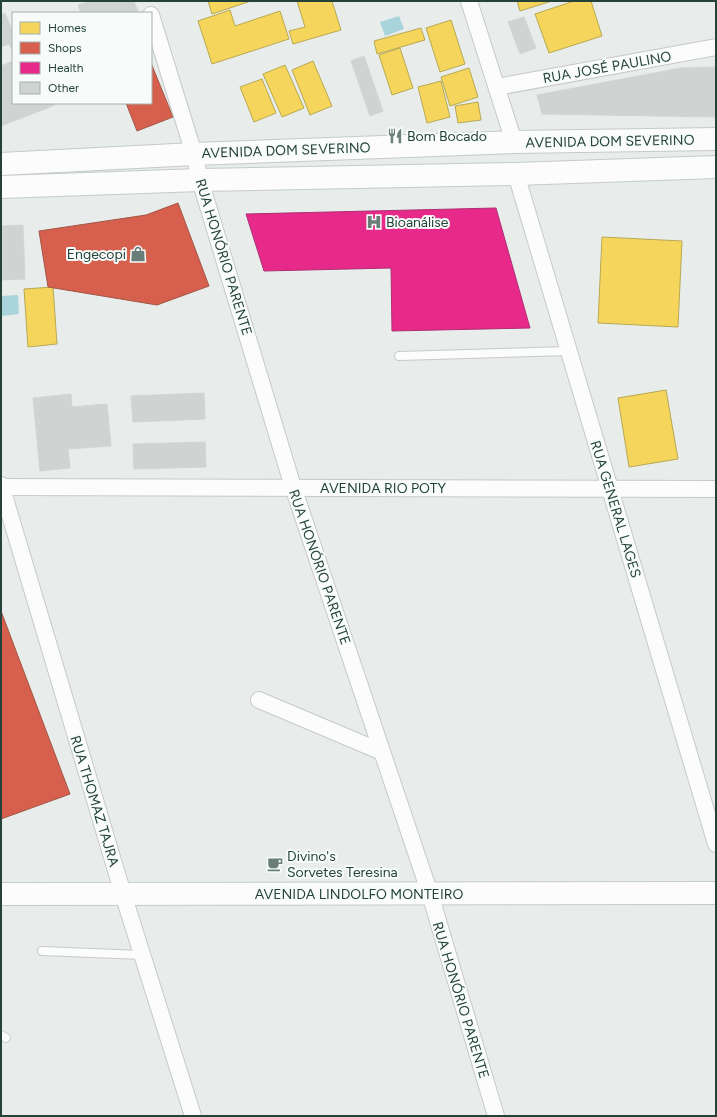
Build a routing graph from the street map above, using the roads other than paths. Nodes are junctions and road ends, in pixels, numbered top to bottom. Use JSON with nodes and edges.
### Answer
{"nodes":[{"id":1,"x":147,"y":1,"type":"edge"},
{"id":2,"x":469,"y":1,"type":"edge"},
{"id":3,"x":150,"y":12,"type":"edge"},
{"id":4,"x":152,"y":17,"type":"edge"},
{"id":5,"x":716,"y":47,"type":"edge"},
{"id":6,"x":497,"y":87,"type":"junction"},
{"id":7,"x":716,"y":139,"type":"edge"},
{"id":8,"x":514,"y":142,"type":"junction"},
{"id":9,"x":194,"y":154,"type":"junction"},
{"id":10,"x":1,"y":164,"type":"edge"},
{"id":11,"x":716,"y":167,"type":"edge"},
{"id":12,"x":516,"y":174,"type":"junction"},
{"id":13,"x":200,"y":180,"type":"junction"},
{"id":14,"x":1,"y":187,"type":"edge"},
{"id":15,"x":569,"y":351,"type":"junction"},
{"id":16,"x":399,"y":356,"type":"dead end"},
{"id":17,"x":1,"y":486,"type":"edge"},
{"id":18,"x":293,"y":487,"type":"junction"},
{"id":19,"x":610,"y":489,"type":"junction"},
{"id":20,"x":716,"y":489,"type":"edge"},
{"id":21,"x":259,"y":700,"type":"dead end"},
{"id":22,"x":382,"y":752,"type":"junction"},
{"id":23,"x":716,"y":844,"type":"edge"},
{"id":24,"x":716,"y":893,"type":"edge"},
{"id":25,"x":1,"y":894,"type":"edge"},
{"id":26,"x":122,"y":894,"type":"junction"},
{"id":27,"x":430,"y":894,"type":"junction"},
{"id":28,"x":42,"y":952,"type":"dead end"},
{"id":29,"x":142,"y":955,"type":"junction"},
{"id":30,"x":193,"y":1116,"type":"edge"},
{"id":31,"x":496,"y":1116,"type":"edge"}],
"edges":[{"from":1,"to":3,"type":"street","name":"RUA HONÓRIO PARENTE"},
{"from":2,"to":6,"type":"street"},
{"from":4,"to":9,"type":"street","name":"RUA HONÓRIO PARENTE"},
{"from":5,"to":6,"type":"street","name":"RUA JOSÉ PAULINO"},
{"from":6,"to":8,"type":"street"},
{"from":7,"to":8,"type":"main road","name":"AVENIDA DOM SEVERINO"},
{"from":8,"to":9,"type":"main road","name":"AVENIDA DOM SEVERINO"},
{"from":9,"to":10,"type":"main road","name":"AVENIDA DOM SEVERINO"},
{"from":9,"to":13,"type":"street","name":"RUA HONÓRIO PARENTE"},
{"from":11,"to":12,"type":"main road","name":"AVENIDA DOM SEVERINO"},
{"from":12,"to":13,"type":"main road","name":"AVENIDA DOM SEVERINO"},
{"from":12,"to":15,"type":"street","name":"RUA GENERAL LAGES"},
{"from":13,"to":14,"type":"main road","name":"AVENIDA DOM SEVERINO"},
{"from":13,"to":18,"type":"street","name":"RUA HONÓRIO PARENTE"},
{"from":15,"to":16,"type":"lane"},
{"from":15,"to":19,"type":"street","name":"RUA GENERAL LAGES"},
{"from":17,"to":18,"type":"street","name":"AVENIDA RIO POTY"},
{"from":17,"to":26,"type":"street","name":"RUA THOMAZ TAJRA"},
{"from":18,"to":19,"type":"street","name":"AVENIDA RIO POTY"},
{"from":18,"to":22,"type":"street","name":"RUA HONÓRIO PARENTE"},
{"from":19,"to":20,"type":"street","name":"AVENIDA RIO POTY"},
{"from":19,"to":23,"type":"street","name":"RUA GENERAL LAGES"},
{"from":21,"to":22,"type":"street"},
{"from":22,"to":27,"type":"street","name":"RUA HONÓRIO PARENTE"},
{"from":24,"to":27,"type":"main road","name":"AVENIDA LINDOLFO MONTEIRO"},
{"from":25,"to":26,"type":"main road","name":"AVENIDA LINDOLFO MONTEIRO"},
{"from":26,"to":27,"type":"main road","name":"AVENIDA LINDOLFO MONTEIRO"},
{"from":26,"to":29,"type":"street","name":"RUA THOMAZ TAJRA"},
{"from":27,"to":31,"type":"street","name":"RUA HONÓRIO PARENTE"},
{"from":28,"to":29,"type":"lane"},
{"from":29,"to":30,"type":"street","name":"RUA THOMAZ TAJRA"}]}
